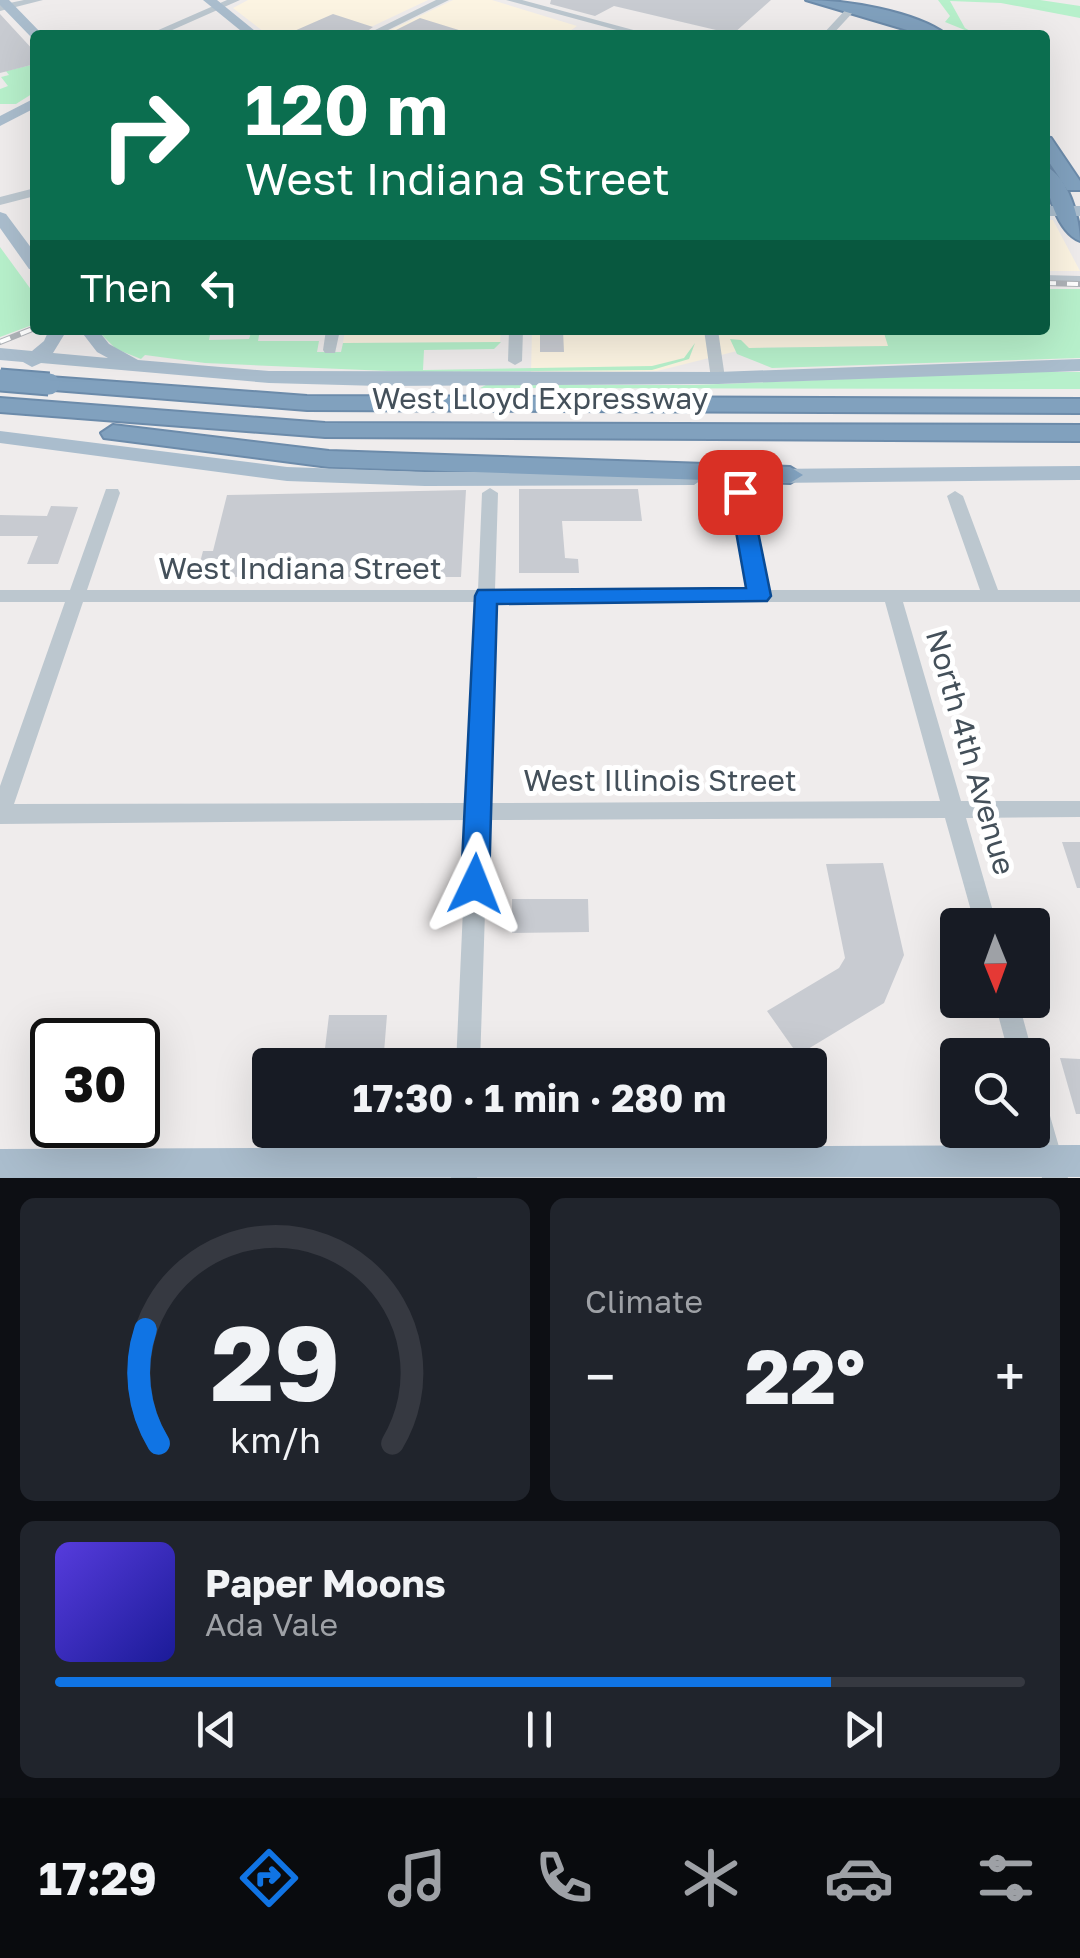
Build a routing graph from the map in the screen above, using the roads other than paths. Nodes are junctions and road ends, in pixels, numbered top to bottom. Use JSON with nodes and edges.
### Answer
{"nodes":[{"id":1,"x":38,"y":0,"type":"edge"},
{"id":2,"x":235,"y":0,"type":"edge"},
{"id":3,"x":444,"y":0,"type":"edge"},
{"id":4,"x":511,"y":0,"type":"edge"},
{"id":5,"x":813,"y":0,"type":"edge"},
{"id":6,"x":214,"y":4,"type":"edge"},
{"id":7,"x":846,"y":4,"type":"edge"},
{"id":8,"x":3,"y":5,"type":"edge"},
{"id":9,"x":598,"y":24,"type":"junction"},
{"id":10,"x":32,"y":30,"type":"edge"},
{"id":11,"x":162,"y":30,"type":"edge"},
{"id":12,"x":248,"y":30,"type":"edge"},
{"id":13,"x":381,"y":30,"type":"edge"},
{"id":14,"x":588,"y":30,"type":"edge"},
{"id":15,"x":624,"y":30,"type":"edge"},
{"id":16,"x":830,"y":30,"type":"edge"},
{"id":17,"x":926,"y":30,"type":"edge"},
{"id":18,"x":943,"y":30,"type":"edge"},
{"id":19,"x":30,"y":104,"type":"edge"},
{"id":20,"x":4,"y":116,"type":"edge"},
{"id":21,"x":1050,"y":152,"type":"edge"},
{"id":22,"x":1050,"y":177,"type":"edge"},
{"id":23,"x":30,"y":193,"type":"edge"},
{"id":24,"x":0,"y":202,"type":"edge"},
{"id":25,"x":1076,"y":206,"type":"edge"},
{"id":26,"x":1050,"y":210,"type":"edge"},
{"id":27,"x":0,"y":217,"type":"edge"},
{"id":28,"x":1080,"y":235,"type":"edge"},
{"id":29,"x":30,"y":258,"type":"edge"},
{"id":30,"x":1050,"y":280,"type":"edge"},
{"id":31,"x":1080,"y":280,"type":"edge"},
{"id":32,"x":1080,"y":287,"type":"edge"},
{"id":33,"x":1050,"y":288,"type":"edge"},
{"id":34,"x":56,"y":335,"type":"edge"},
{"id":35,"x":93,"y":335,"type":"edge"},
{"id":36,"x":332,"y":335,"type":"edge"},
{"id":37,"x":516,"y":335,"type":"edge"},
{"id":38,"x":711,"y":335,"type":"edge"},
{"id":39,"x":330,"y":350,"type":"dead end"},
{"id":40,"x":0,"y":354,"type":"edge"},
{"id":41,"x":37,"y":357,"type":"junction"},
{"id":42,"x":515,"y":362,"type":"dead end"},
{"id":43,"x":1080,"y":365,"type":"edge"},
{"id":44,"x":146,"y":368,"type":"junction"},
{"id":45,"x":718,"y":378,"type":"junction"},
{"id":46,"x":0,"y":383,"type":"edge"},
{"id":47,"x":1080,"y":406,"type":"edge"},
{"id":48,"x":0,"y":407,"type":"edge"},
{"id":49,"x":1080,"y":432,"type":"edge"},
{"id":50,"x":0,"y":437,"type":"edge"},
{"id":51,"x":1080,"y":473,"type":"edge"},
{"id":52,"x":790,"y":476,"type":"junction"},
{"id":53,"x":740,"y":492,"type":"dead end"},
{"id":54,"x":112,"y":493,"type":"dead end"},
{"id":55,"x":490,"y":493,"type":"dead end"},
{"id":56,"x":955,"y":496,"type":"dead end"},
{"id":57,"x":0,"y":596,"type":"edge"},
{"id":58,"x":78,"y":596,"type":"junction"},
{"id":59,"x":486,"y":596,"type":"junction"},
{"id":60,"x":759,"y":596,"type":"junction"},
{"id":61,"x":892,"y":596,"type":"junction"},
{"id":62,"x":991,"y":596,"type":"junction"},
{"id":63,"x":1080,"y":596,"type":"edge"},
{"id":64,"x":954,"y":808,"type":"junction"},
{"id":65,"x":1080,"y":809,"type":"edge"},
{"id":66,"x":477,"y":812,"type":"junction"},
{"id":67,"x":0,"y":814,"type":"edge"},
{"id":68,"x":981,"y":908,"type":"edge"},
{"id":69,"x":469,"y":1048,"type":"edge"},
{"id":70,"x":1050,"y":1138,"type":"edge"},
{"id":71,"x":0,"y":1165,"type":"edge"},
{"id":72,"x":1062,"y":1166,"type":"edge"},
{"id":73,"x":464,"y":1171,"type":"edge"}],
"edges":[{"from":1,"to":8,"type":"street"},
{"from":2,"to":6,"type":"street"},
{"from":3,"to":13,"type":"street"},
{"from":4,"to":9,"type":"street"},
{"from":5,"to":7,"type":"highway"},
{"from":6,"to":11,"type":"street"},
{"from":6,"to":12,"type":"main road"},
{"from":7,"to":16,"type":"street"},
{"from":7,"to":17,"type":"highway"},
{"from":7,"to":18,"type":"highway"},
{"from":8,"to":10,"type":"main road"},
{"from":9,"to":14,"type":"street"},
{"from":9,"to":15,"type":"street"},
{"from":19,"to":20,"type":"main road"},
{"from":21,"to":25,"type":"highway"},
{"from":22,"to":25,"type":"highway"},
{"from":23,"to":24,"type":"street"},
{"from":25,"to":26,"type":"main road"},
{"from":25,"to":28,"type":"highway"},
{"from":27,"to":29,"type":"main road"},
{"from":30,"to":31,"type":"street"},
{"from":32,"to":33,"type":"street"},
{"from":34,"to":41,"type":"main road"},
{"from":35,"to":44,"type":"main road"},
{"from":36,"to":39,"type":"street"},
{"from":37,"to":42,"type":"street"},
{"from":38,"to":45,"type":"street"},
{"from":40,"to":41,"type":"main road"},
{"from":41,"to":44,"type":"main road"},
{"from":41,"to":46,"type":"main road"},
{"from":43,"to":45,"type":"main road"},
{"from":44,"to":45,"type":"main road"},
{"from":46,"to":47,"type":"highway","name":"West Lloyd Expressway","bridge":true},
{"from":48,"to":49,"type":"highway","name":"West Lloyd Expressway"},
{"from":48,"to":52,"type":"highway"},
{"from":50,"to":52,"type":"main road"},
{"from":51,"to":52,"type":"main road"},
{"from":53,"to":60,"type":"street"},
{"from":54,"to":58,"type":"street"},
{"from":55,"to":59,"type":"street"},
{"from":56,"to":62,"type":"street"},
{"from":57,"to":58,"type":"street","name":"West Indiana Street"},
{"from":58,"to":59,"type":"street","name":"West Indiana Street"},
{"from":58,"to":67,"type":"street"},
{"from":59,"to":60,"type":"street","name":"West Indiana Street"},
{"from":59,"to":66,"type":"street"},
{"from":60,"to":61,"type":"street","name":"West Indiana Street"},
{"from":61,"to":62,"type":"street","name":"West Indiana Street"},
{"from":61,"to":64,"type":"street","name":"North 4th Avenue"},
{"from":62,"to":63,"type":"street","name":"West Indiana Street"},
{"from":64,"to":65,"type":"street","name":"West Illinois Street"},
{"from":64,"to":66,"type":"street","name":"West Illinois Street"},
{"from":64,"to":68,"type":"street","name":"North 4th Avenue"},
{"from":66,"to":67,"type":"street","name":"West Illinois Street"},
{"from":66,"to":69,"type":"street"},
{"from":70,"to":72,"type":"street"},
{"from":71,"to":73,"type":"main road"},
{"from":72,"to":73,"type":"main road"}]}
